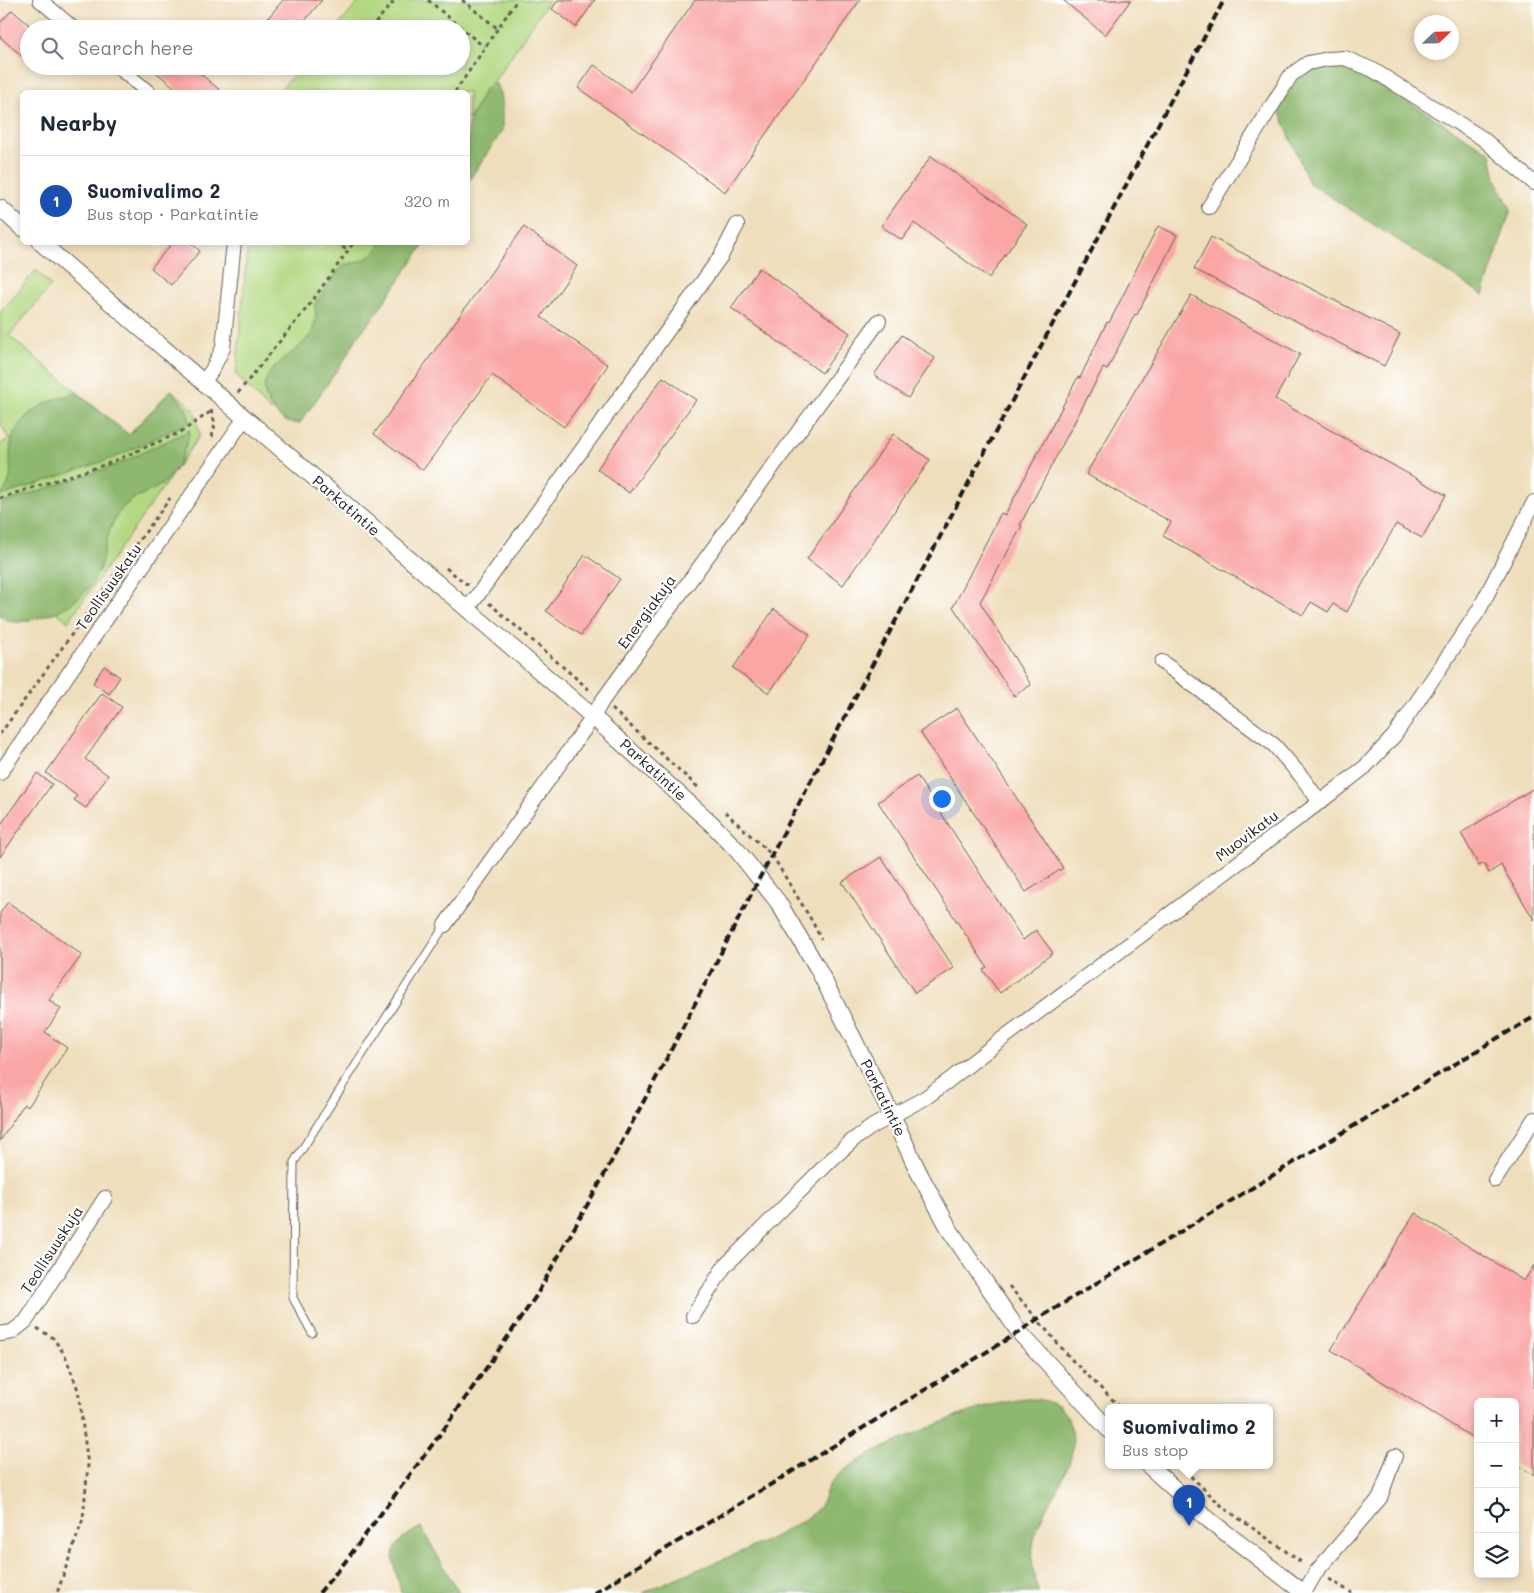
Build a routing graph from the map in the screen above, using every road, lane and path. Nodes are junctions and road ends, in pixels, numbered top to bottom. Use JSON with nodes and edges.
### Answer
{"nodes":[{"id":1,"x":40,"y":0,"type":"edge"},
{"id":2,"x":395,"y":0,"type":"edge"},
{"id":3,"x":428,"y":0,"type":"edge"},
{"id":4,"x":462,"y":0,"type":"edge"},
{"id":5,"x":517,"y":0,"type":"edge"},
{"id":6,"x":63,"y":20,"type":"edge"},
{"id":7,"x":378,"y":20,"type":"edge"},
{"id":8,"x":452,"y":20,"type":"edge"},
{"id":9,"x":496,"y":28,"type":"junction"},
{"id":10,"x":470,"y":35,"type":"edge"},
{"id":11,"x":484,"y":47,"type":"junction"},
{"id":12,"x":470,"y":69,"type":"edge"},
{"id":13,"x":128,"y":75,"type":"edge"},
{"id":14,"x":466,"y":75,"type":"edge"},
{"id":15,"x":146,"y":90,"type":"edge"},
{"id":16,"x":456,"y":90,"type":"edge"},
{"id":17,"x":1534,"y":183,"type":"edge"},
{"id":18,"x":0,"y":208,"type":"edge"},
{"id":19,"x":1210,"y":208,"type":"dead end"},
{"id":20,"x":737,"y":225,"type":"dead end"},
{"id":21,"x":20,"y":226,"type":"edge"},
{"id":22,"x":43,"y":245,"type":"edge"},
{"id":23,"x":234,"y":245,"type":"edge"},
{"id":24,"x":340,"y":245,"type":"edge"},
{"id":25,"x":352,"y":245,"type":"edge"},
{"id":26,"x":348,"y":251,"type":"junction"},
{"id":27,"x":879,"y":321,"type":"dead end"},
{"id":28,"x":204,"y":383,"type":"junction"},
{"id":29,"x":231,"y":388,"type":"dead end"},
{"id":30,"x":244,"y":419,"type":"junction"},
{"id":31,"x":212,"y":441,"type":"dead end"},
{"id":32,"x":172,"y":495,"type":"dead end"},
{"id":33,"x":0,"y":498,"type":"edge"},
{"id":34,"x":1534,"y":502,"type":"edge"},
{"id":35,"x":443,"y":565,"type":"dead end"},
{"id":36,"x":477,"y":594,"type":"junction"},
{"id":37,"x":467,"y":610,"type":"junction"},
{"id":38,"x":1162,"y":662,"type":"dead end"},
{"id":39,"x":602,"y":700,"type":"junction"},
{"id":40,"x":593,"y":717,"type":"junction"},
{"id":41,"x":0,"y":734,"type":"edge"},
{"id":42,"x":0,"y":773,"type":"edge"},
{"id":43,"x":706,"y":795,"type":"dead end"},
{"id":44,"x":1320,"y":802,"type":"junction"},
{"id":45,"x":720,"y":808,"type":"dead end"},
{"id":46,"x":445,"y":925,"type":"joint"},
{"id":47,"x":824,"y":947,"type":"dead end"},
{"id":48,"x":892,"y":1115,"type":"junction"},
{"id":49,"x":1534,"y":1119,"type":"edge"},
{"id":50,"x":1496,"y":1180,"type":"dead end"},
{"id":51,"x":105,"y":1198,"type":"dead end"},
{"id":52,"x":1008,"y":1285,"type":"dead end"},
{"id":53,"x":693,"y":1316,"type":"dead end"},
{"id":54,"x":26,"y":1320,"type":"junction"},
{"id":55,"x":312,"y":1332,"type":"dead end"},
{"id":56,"x":0,"y":1334,"type":"edge"},
{"id":57,"x":1117,"y":1404,"type":"edge"},
{"id":58,"x":1105,"y":1426,"type":"edge"},
{"id":59,"x":1395,"y":1456,"type":"dead end"},
{"id":60,"x":1152,"y":1469,"type":"edge"},
{"id":61,"x":1183,"y":1469,"type":"edge"},
{"id":62,"x":1316,"y":1572,"type":"junction"},
{"id":63,"x":57,"y":1593,"type":"edge"},
{"id":64,"x":1304,"y":1593,"type":"edge"},
{"id":65,"x":1352,"y":1593,"type":"edge"}],
"edges":[{"from":1,"to":6,"type":"street"},
{"from":2,"to":7,"type":"path"},
{"from":3,"to":8,"type":"path"},
{"from":4,"to":9,"type":"path"},
{"from":5,"to":9,"type":"path"},
{"from":9,"to":11,"type":"path"},
{"from":10,"to":11,"type":"path"},
{"from":11,"to":12,"type":"path"},
{"from":13,"to":15,"type":"street"},
{"from":14,"to":16,"type":"path"},
{"from":17,"to":19,"type":"street"},
{"from":18,"to":21,"type":"street"},
{"from":20,"to":36,"type":"street"},
{"from":22,"to":28,"type":"street","name":"Parkatintie"},
{"from":23,"to":28,"type":"street"},
{"from":24,"to":26,"type":"path"},
{"from":25,"to":26,"type":"path"},
{"from":26,"to":29,"type":"path"},
{"from":27,"to":39,"type":"street","name":"Energiakuja"},
{"from":28,"to":30,"type":"street","name":"Parkatintie"},
{"from":30,"to":37,"type":"street","name":"Parkatintie"},
{"from":30,"to":42,"type":"street","name":"Teollisuuskatu"},
{"from":31,"to":33,"type":"path"},
{"from":32,"to":41,"type":"path"},
{"from":34,"to":44,"type":"street","name":"Muovikatu"},
{"from":35,"to":36,"type":"path"},
{"from":36,"to":37,"type":"street"},
{"from":36,"to":39,"type":"path"},
{"from":37,"to":40,"type":"street","name":"Parkatintie"},
{"from":38,"to":44,"type":"street"},
{"from":39,"to":40,"type":"street","name":"Energiakuja"},
{"from":39,"to":43,"type":"path"},
{"from":40,"to":46,"type":"street","name":"Energiakuja"},
{"from":40,"to":48,"type":"street","name":"Parkatintie"},
{"from":44,"to":48,"type":"street","name":"Muovikatu"},
{"from":45,"to":47,"type":"path"},
{"from":46,"to":55,"type":"lane"},
{"from":48,"to":53,"type":"street","name":"Muovikatu"},
{"from":48,"to":58,"type":"street","name":"Parkatintie"},
{"from":49,"to":50,"type":"street"},
{"from":51,"to":54,"type":"street","name":"Teollisuuskuja"},
{"from":52,"to":57,"type":"path"},
{"from":54,"to":56,"type":"street","name":"Teollisuuskuja"},
{"from":54,"to":63,"type":"path"},
{"from":59,"to":62,"type":"street"},
{"from":60,"to":64,"type":"street"},
{"from":61,"to":62,"type":"path"},
{"from":62,"to":64,"type":"street"},
{"from":62,"to":65,"type":"path"}]}
